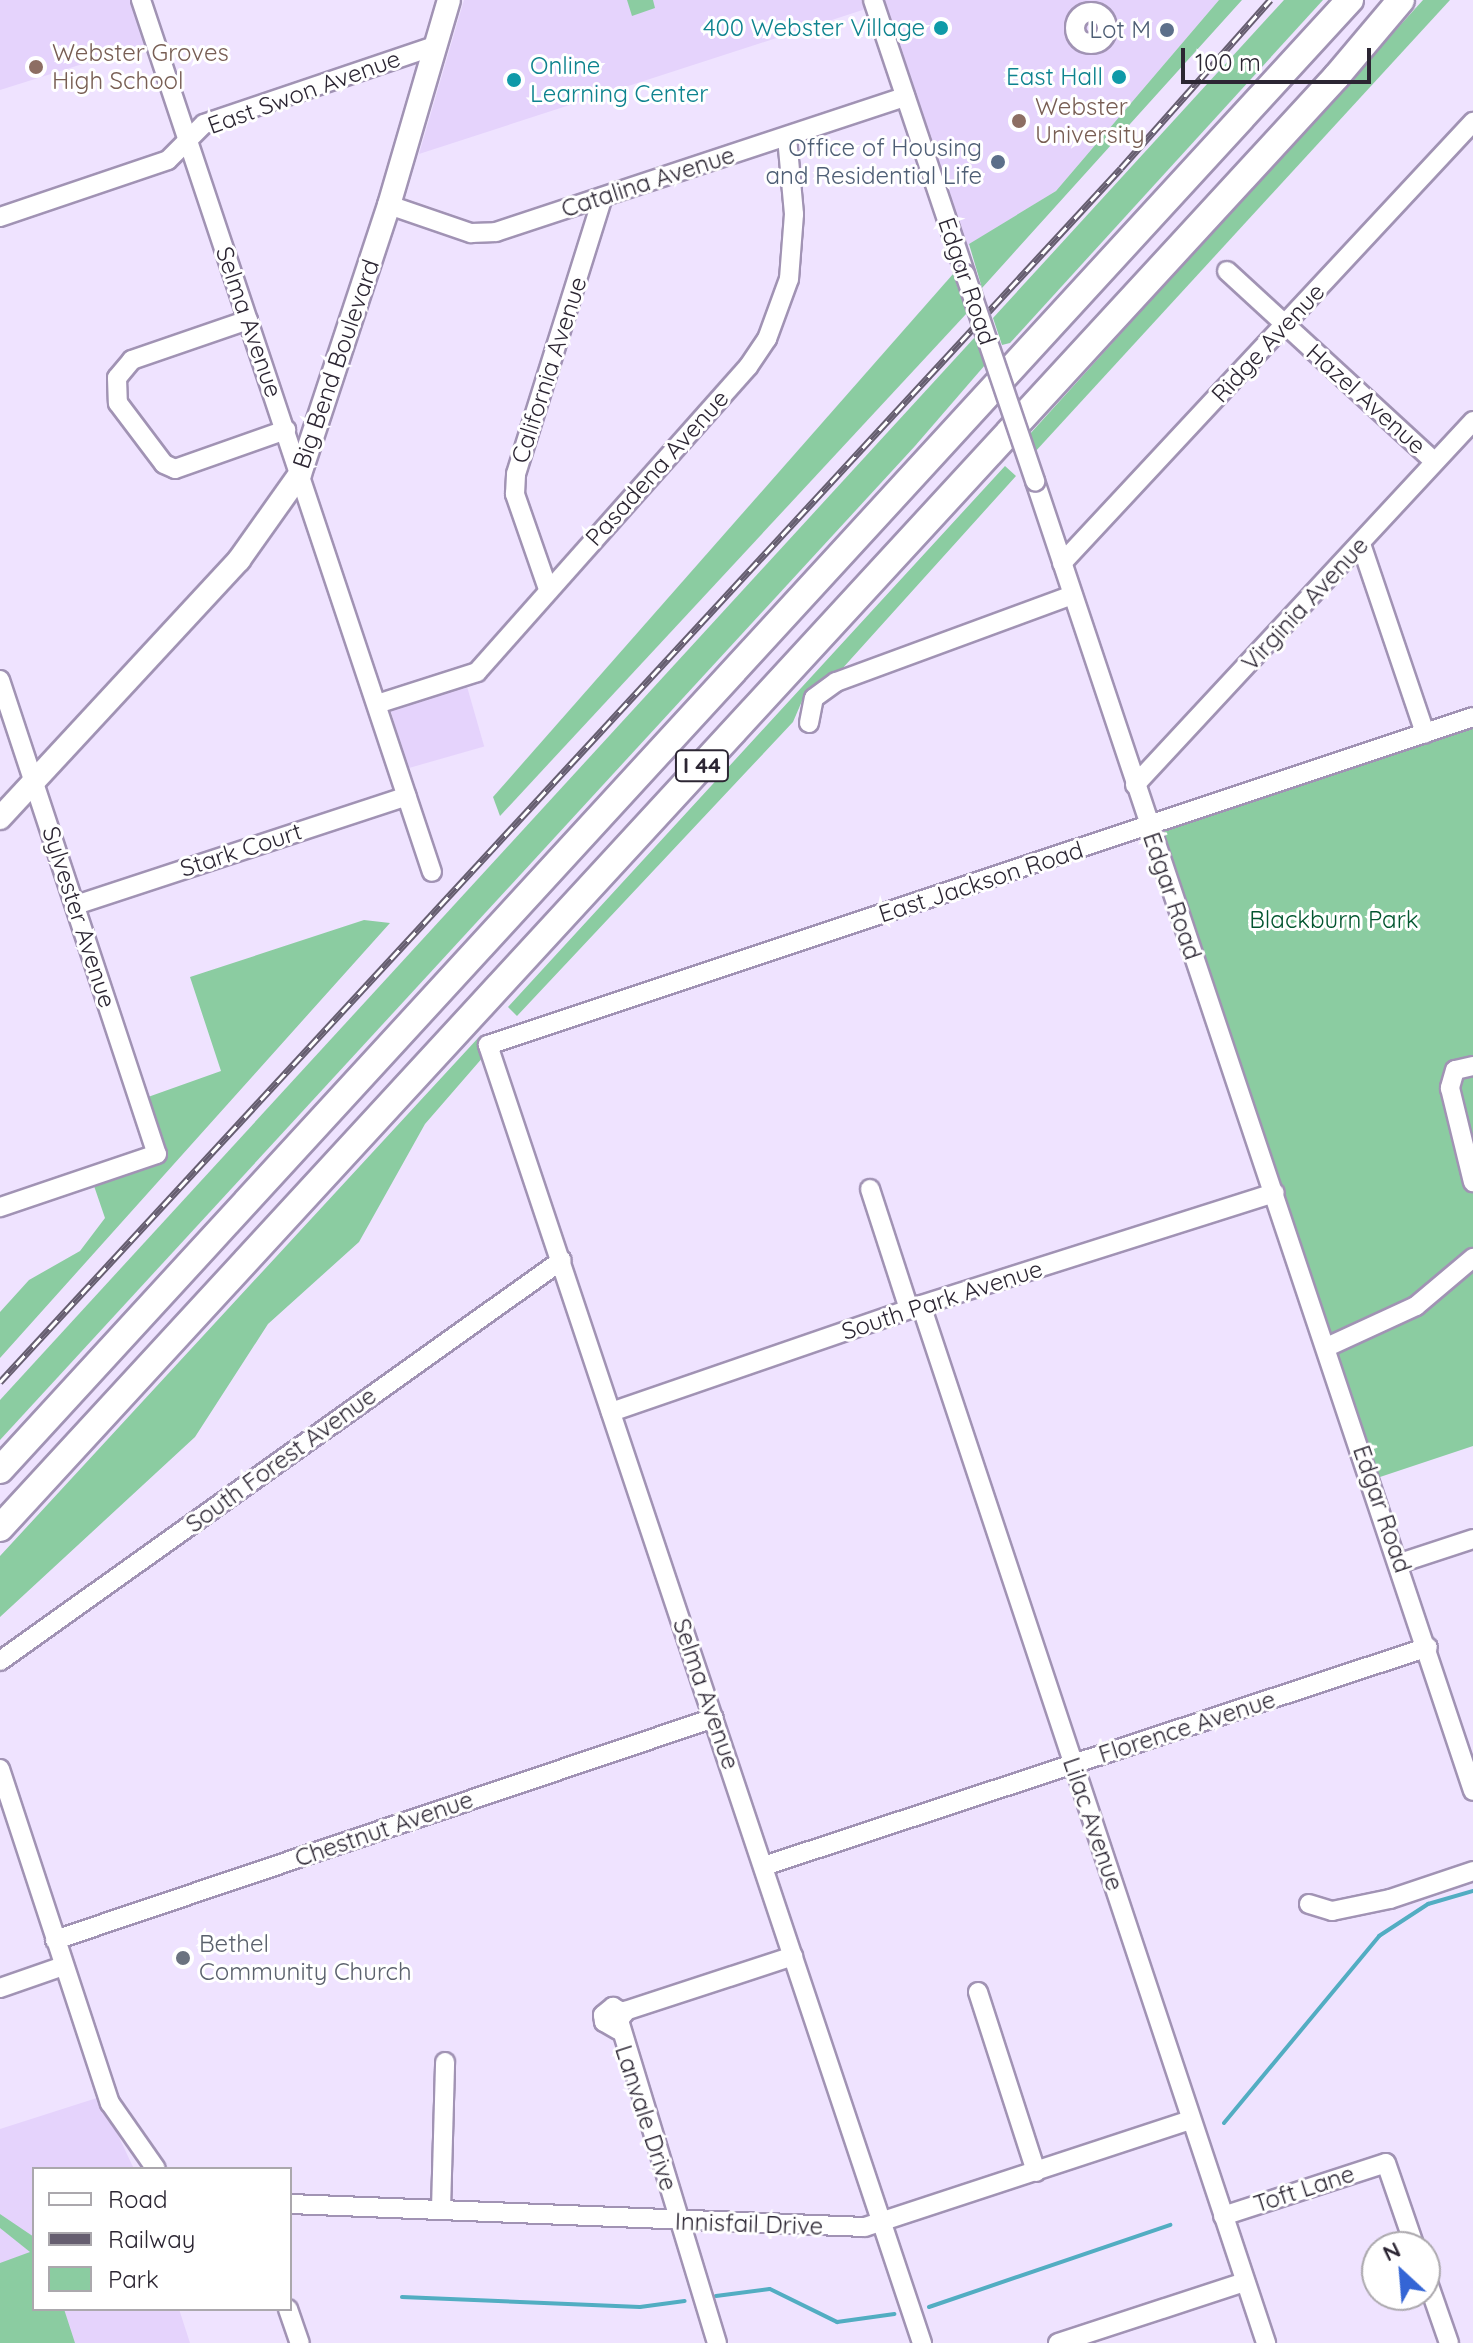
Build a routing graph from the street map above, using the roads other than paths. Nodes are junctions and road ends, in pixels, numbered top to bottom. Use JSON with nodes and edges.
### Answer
{"nodes":[{"id":1,"x":141,"y":0,"type":"edge"},
{"id":2,"x":449,"y":0,"type":"edge"},
{"id":3,"x":873,"y":0,"type":"edge"},
{"id":4,"x":1350,"y":0,"type":"edge"},
{"id":5,"x":1401,"y":0,"type":"edge"},
{"id":6,"x":437,"y":45,"type":"junction"},
{"id":7,"x":905,"y":97,"type":"junction"},
{"id":8,"x":1473,"y":122,"type":"edge"},
{"id":9,"x":787,"y":137,"type":"junction"},
{"id":10,"x":188,"y":139,"type":"junction"},
{"id":11,"x":603,"y":197,"type":"junction"},
{"id":12,"x":389,"y":205,"type":"junction"},
{"id":13,"x":0,"y":217,"type":"edge"},
{"id":14,"x":1227,"y":271,"type":"dead end"},
{"id":15,"x":248,"y":320,"type":"junction"},
{"id":16,"x":1286,"y":325,"type":"junction"},
{"id":17,"x":1473,"y":421,"type":"edge"},
{"id":18,"x":286,"y":430,"type":"junction"},
{"id":19,"x":1435,"y":462,"type":"junction"},
{"id":20,"x":300,"y":474,"type":"junction"},
{"id":21,"x":1361,"y":544,"type":"junction"},
{"id":22,"x":1062,"y":563,"type":"junction"},
{"id":23,"x":548,"y":589,"type":"junction"},
{"id":24,"x":1072,"y":595,"type":"junction"},
{"id":25,"x":0,"y":680,"type":"edge"},
{"id":26,"x":377,"y":704,"type":"junction"},
{"id":27,"x":1473,"y":717,"type":"edge"},
{"id":28,"x":809,"y":723,"type":"dead end"},
{"id":29,"x":1425,"y":733,"type":"junction"},
{"id":30,"x":34,"y":782,"type":"junction"},
{"id":31,"x":1135,"y":785,"type":"junction"},
{"id":32,"x":407,"y":796,"type":"junction"},
{"id":33,"x":0,"y":818,"type":"edge"},
{"id":34,"x":1149,"y":827,"type":"junction"},
{"id":35,"x":432,"y":872,"type":"dead end"},
{"id":36,"x":76,"y":905,"type":"junction"},
{"id":37,"x":488,"y":1045,"type":"joint"},
{"id":38,"x":1473,"y":1066,"type":"edge"},
{"id":39,"x":1473,"y":1182,"type":"edge"},
{"id":40,"x":870,"y":1189,"type":"dead end"},
{"id":41,"x":1275,"y":1193,"type":"junction"},
{"id":42,"x":0,"y":1207,"type":"edge"},
{"id":43,"x":1473,"y":1258,"type":"edge"},
{"id":44,"x":562,"y":1260,"type":"junction"},
{"id":45,"x":915,"y":1307,"type":"junction"},
{"id":46,"x":1327,"y":1347,"type":"junction"},
{"id":47,"x":611,"y":1412,"type":"junction"},
{"id":48,"x":0,"y":1470,"type":"edge"},
{"id":49,"x":0,"y":1528,"type":"edge"},
{"id":50,"x":1473,"y":1539,"type":"edge"},
{"id":51,"x":1400,"y":1563,"type":"junction"},
{"id":52,"x":1428,"y":1647,"type":"junction"},
{"id":53,"x":0,"y":1661,"type":"edge"},
{"id":54,"x":714,"y":1718,"type":"junction"},
{"id":55,"x":1072,"y":1765,"type":"junction"},
{"id":56,"x":0,"y":1769,"type":"edge"},
{"id":57,"x":1473,"y":1791,"type":"edge"},
{"id":58,"x":764,"y":1866,"type":"junction"},
{"id":59,"x":1473,"y":1871,"type":"edge"},
{"id":60,"x":1309,"y":1904,"type":"dead end"},
{"id":61,"x":55,"y":1940,"type":"junction"},
{"id":62,"x":793,"y":1956,"type":"junction"},
{"id":63,"x":63,"y":1966,"type":"junction"},
{"id":64,"x":0,"y":1988,"type":"edge"},
{"id":65,"x":978,"y":1992,"type":"dead end"},
{"id":66,"x":445,"y":2062,"type":"dead end"},
{"id":67,"x":1191,"y":2120,"type":"junction"},
{"id":68,"x":155,"y":2167,"type":"edge"},
{"id":69,"x":1036,"y":2172,"type":"junction"},
{"id":70,"x":292,"y":2204,"type":"edge"},
{"id":71,"x":441,"y":2209,"type":"junction"},
{"id":72,"x":1223,"y":2216,"type":"junction"},
{"id":73,"x":680,"y":2222,"type":"junction"},
{"id":74,"x":882,"y":2223,"type":"junction"},
{"id":75,"x":1409,"y":2231,"type":"edge"},
{"id":76,"x":1245,"y":2282,"type":"junction"},
{"id":77,"x":289,"y":2311,"type":"edge"},
{"id":78,"x":1438,"y":2311,"type":"edge"},
{"id":79,"x":1089,"y":2338,"type":"edge"},
{"id":80,"x":300,"y":2343,"type":"edge"},
{"id":81,"x":717,"y":2343,"type":"edge"},
{"id":82,"x":922,"y":2343,"type":"edge"},
{"id":83,"x":1058,"y":2343,"type":"edge"},
{"id":84,"x":1266,"y":2343,"type":"edge"},
{"id":85,"x":1449,"y":2343,"type":"edge"}],
"edges":[{"from":1,"to":10,"type":"street","name":"Selma Avenue"},
{"from":2,"to":6,"type":"main road","name":"Big Bend Boulevard"},
{"from":3,"to":7,"type":"street","name":"Edgar Road"},
{"from":4,"to":48,"type":"highway","number":"I 44"},
{"from":5,"to":49,"type":"highway","number":"I 44"},
{"from":6,"to":10,"type":"street","name":"East Swon Avenue"},
{"from":6,"to":12,"type":"main road","name":"Big Bend Boulevard"},
{"from":7,"to":9,"type":"street","name":"Catalina Avenue"},
{"from":7,"to":22,"type":"street","name":"Edgar Road","bridge":true},
{"from":8,"to":16,"type":"street","name":"Ridge Avenue"},
{"from":9,"to":11,"type":"street","name":"Catalina Avenue"},
{"from":9,"to":23,"type":"street","name":"Pasadena Avenue"},
{"from":10,"to":13,"type":"street","name":"East Swon Avenue"},
{"from":10,"to":15,"type":"street","name":"Selma Avenue"},
{"from":11,"to":12,"type":"street","name":"Catalina Avenue"},
{"from":11,"to":23,"type":"street","name":"California Avenue"},
{"from":12,"to":20,"type":"main road","name":"Big Bend Boulevard"},
{"from":14,"to":16,"type":"street","name":"Hazel Avenue"},
{"from":15,"to":18,"type":"street","name":"Selma Avenue"},
{"from":15,"to":18,"type":"street"},
{"from":16,"to":19,"type":"street","name":"Hazel Avenue"},
{"from":16,"to":22,"type":"street","name":"Ridge Avenue"},
{"from":17,"to":19,"type":"street","name":"Virginia Avenue"},
{"from":18,"to":20,"type":"street","name":"Selma Avenue"},
{"from":19,"to":21,"type":"street","name":"Virginia Avenue"},
{"from":20,"to":26,"type":"street","name":"Selma Avenue"},
{"from":20,"to":30,"type":"main road","name":"Big Bend Boulevard"},
{"from":21,"to":29,"type":"street"},
{"from":21,"to":31,"type":"street","name":"Virginia Avenue"},
{"from":22,"to":24,"type":"street","name":"Edgar Road"},
{"from":23,"to":26,"type":"street","name":"Pasadena Avenue"},
{"from":24,"to":28,"type":"street"},
{"from":24,"to":31,"type":"street","name":"Edgar Road"},
{"from":25,"to":30,"type":"street","name":"Sylvester Avenue"},
{"from":26,"to":32,"type":"street","name":"Selma Avenue"},
{"from":27,"to":29,"type":"street","name":"East Jackson Road"},
{"from":29,"to":34,"type":"street","name":"East Jackson Road"},
{"from":30,"to":33,"type":"main road","name":"Big Bend Boulevard"},
{"from":30,"to":36,"type":"street","name":"Sylvester Avenue"},
{"from":31,"to":34,"type":"street","name":"Edgar Road"},
{"from":32,"to":35,"type":"street","name":"Selma Avenue"},
{"from":32,"to":36,"type":"street","name":"Stark Court"},
{"from":34,"to":37,"type":"street","name":"East Jackson Road"},
{"from":34,"to":41,"type":"street","name":"Edgar Road"},
{"from":36,"to":42,"type":"street","name":"Sylvester Avenue"},
{"from":37,"to":44,"type":"street","name":"Selma Avenue"},
{"from":38,"to":39,"type":"street"},
{"from":40,"to":45,"type":"street","name":"Lilac Avenue"},
{"from":41,"to":45,"type":"street","name":"South Park Avenue"},
{"from":41,"to":46,"type":"street","name":"Edgar Road"},
{"from":43,"to":46,"type":"street"},
{"from":44,"to":47,"type":"street","name":"Selma Avenue"},
{"from":44,"to":53,"type":"street","name":"South Forest Avenue"},
{"from":45,"to":47,"type":"street","name":"South Park Avenue"},
{"from":45,"to":55,"type":"street","name":"Lilac Avenue"},
{"from":46,"to":51,"type":"street","name":"Edgar Road"},
{"from":47,"to":54,"type":"street","name":"Selma Avenue"},
{"from":50,"to":51,"type":"street"},
{"from":51,"to":52,"type":"street","name":"Edgar Road"},
{"from":52,"to":55,"type":"street","name":"Florence Avenue"},
{"from":52,"to":57,"type":"street","name":"Edgar Road"},
{"from":54,"to":58,"type":"street","name":"Selma Avenue"},
{"from":54,"to":61,"type":"street","name":"Chestnut Avenue"},
{"from":55,"to":58,"type":"street","name":"Florence Avenue"},
{"from":55,"to":67,"type":"street","name":"Lilac Avenue"},
{"from":56,"to":61,"type":"street"},
{"from":58,"to":62,"type":"street","name":"Selma Avenue"},
{"from":59,"to":60,"type":"street"},
{"from":61,"to":63,"type":"street"},
{"from":62,"to":73,"type":"street","name":"Lanvale Drive"},
{"from":62,"to":74,"type":"street","name":"Selma Avenue"},
{"from":63,"to":64,"type":"street"},
{"from":63,"to":68,"type":"street"},
{"from":65,"to":69,"type":"street"},
{"from":66,"to":71,"type":"street"},
{"from":67,"to":69,"type":"street","name":"Innisfail Drive"},
{"from":67,"to":72,"type":"street","name":"Lilac Avenue"},
{"from":69,"to":74,"type":"street","name":"Innisfail Drive"},
{"from":70,"to":71,"type":"street","name":"Innisfail Drive"},
{"from":71,"to":73,"type":"street","name":"Innisfail Drive"},
{"from":72,"to":75,"type":"street","name":"Toft Lane"},
{"from":72,"to":76,"type":"street","name":"Lilac Avenue"},
{"from":73,"to":74,"type":"street","name":"Innisfail Drive"},
{"from":73,"to":81,"type":"street","name":"Lanvale Drive"},
{"from":74,"to":82,"type":"street","name":"Selma Avenue"},
{"from":76,"to":79,"type":"street"},
{"from":76,"to":84,"type":"street","name":"Lilac Avenue"},
{"from":77,"to":80,"type":"street"},
{"from":78,"to":85,"type":"street"},
{"from":79,"to":83,"type":"street"}]}
